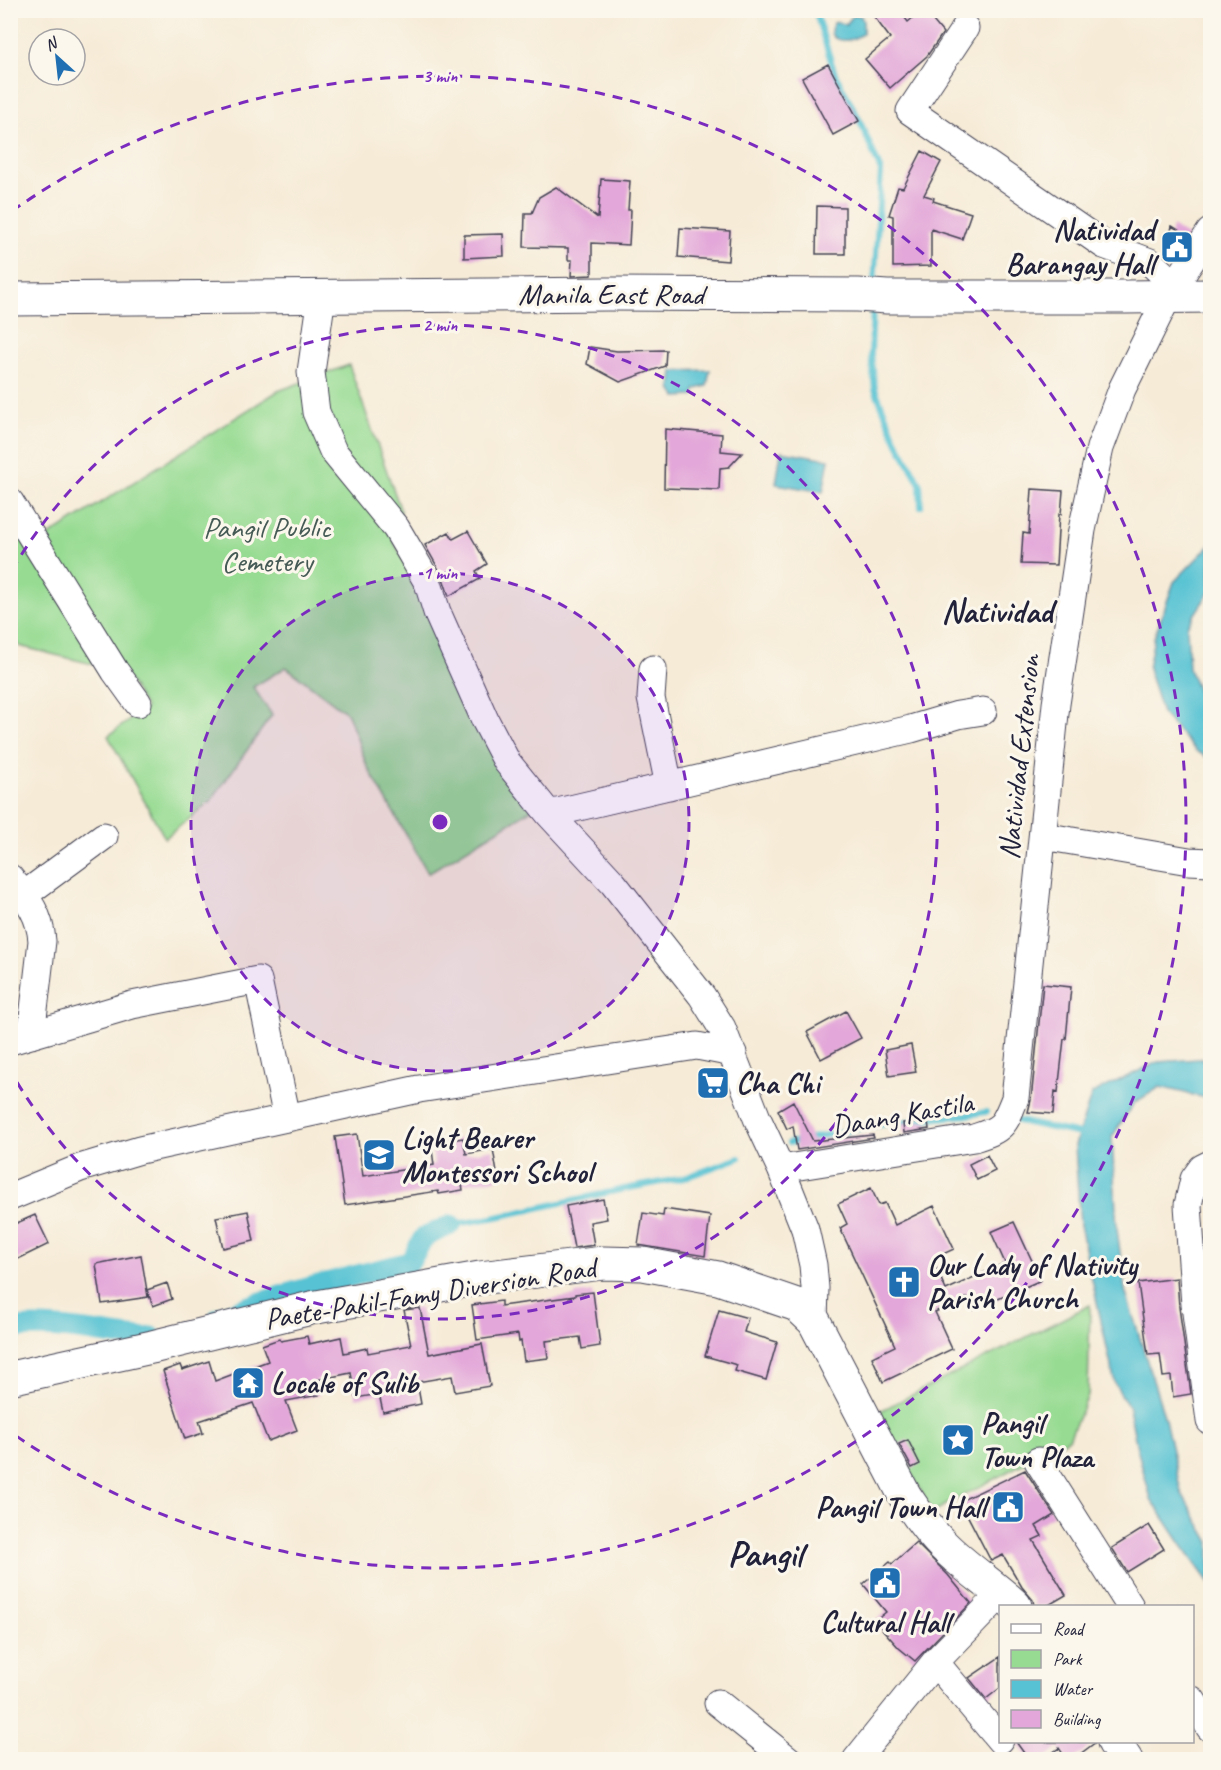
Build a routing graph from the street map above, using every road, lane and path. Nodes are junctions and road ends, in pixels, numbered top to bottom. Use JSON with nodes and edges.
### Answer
{"nodes":[{"id":1,"x":965,"y":28,"type":"dead end"},
{"id":2,"x":1210,"y":232,"type":"edge"},
{"id":3,"x":322,"y":296,"type":"junction"},
{"id":4,"x":1168,"y":296,"type":"junction"},
{"id":5,"x":1210,"y":296,"type":"edge"},
{"id":6,"x":10,"y":299,"type":"edge"},
{"id":7,"x":13,"y":511,"type":"edge"},
{"id":8,"x":653,"y":669,"type":"dead end"},
{"id":9,"x":138,"y":703,"type":"dead end"},
{"id":10,"x":983,"y":711,"type":"dead end"},
{"id":11,"x":669,"y":786,"type":"junction"},
{"id":12,"x":549,"y":814,"type":"junction"},
{"id":13,"x":104,"y":836,"type":"dead end"},
{"id":14,"x":1043,"y":836,"type":"junction"},
{"id":15,"x":1210,"y":862,"type":"edge"},
{"id":16,"x":17,"y":886,"type":"edge"},
{"id":17,"x":21,"y":1038,"type":"edge"},
{"id":18,"x":733,"y":1053,"type":"junction"},
{"id":19,"x":1015,"y":1098,"type":"joint"},
{"id":20,"x":287,"y":1118,"type":"junction"},
{"id":21,"x":1210,"y":1164,"type":"edge"},
{"id":22,"x":781,"y":1169,"type":"junction"},
{"id":23,"x":10,"y":1197,"type":"edge"},
{"id":24,"x":814,"y":1321,"type":"junction"},
{"id":25,"x":10,"y":1378,"type":"edge"},
{"id":26,"x":1210,"y":1421,"type":"edge"},
{"id":27,"x":1038,"y":1461,"type":"dead end"},
{"id":28,"x":1009,"y":1600,"type":"edge"},
{"id":29,"x":1129,"y":1605,"type":"edge"},
{"id":30,"x":999,"y":1608,"type":"edge"},
{"id":31,"x":935,"y":1662,"type":"junction"},
{"id":32,"x":718,"y":1702,"type":"dead end"},
{"id":33,"x":1194,"y":1703,"type":"edge"},
{"id":34,"x":1210,"y":1728,"type":"edge"},
{"id":35,"x":999,"y":1739,"type":"edge"},
{"id":36,"x":1002,"y":1743,"type":"edge"},
{"id":37,"x":1115,"y":1743,"type":"edge"},
{"id":38,"x":789,"y":1760,"type":"edge"},
{"id":39,"x":856,"y":1760,"type":"edge"},
{"id":40,"x":1015,"y":1760,"type":"edge"},
{"id":41,"x":1126,"y":1760,"type":"edge"}],
"edges":[{"from":1,"to":4,"type":"street"},
{"from":2,"to":4,"type":"street","name":"Natividad Extension"},
{"from":3,"to":4,"type":"main road","name":"Manila East Road"},
{"from":3,"to":6,"type":"main road","name":"Manila East Road"},
{"from":3,"to":12,"type":"street"},
{"from":4,"to":5,"type":"main road","name":"Manila East Road"},
{"from":4,"to":14,"type":"street","name":"Natividad Extension"},
{"from":7,"to":9,"type":"street"},
{"from":8,"to":11,"type":"street"},
{"from":10,"to":11,"type":"street"},
{"from":11,"to":12,"type":"street"},
{"from":12,"to":18,"type":"street"},
{"from":13,"to":16,"type":"street"},
{"from":14,"to":15,"type":"street"},
{"from":14,"to":19,"type":"street","name":"Natividad Extension"},
{"from":16,"to":17,"type":"street"},
{"from":17,"to":20,"type":"street"},
{"from":18,"to":20,"type":"street"},
{"from":18,"to":22,"type":"street"},
{"from":19,"to":22,"type":"street","name":"Daang Kastila"},
{"from":20,"to":23,"type":"street"},
{"from":21,"to":26,"type":"street"},
{"from":22,"to":24,"type":"street"},
{"from":24,"to":25,"type":"main road","name":"Paete-Pakil-Famy Diversion Road"},
{"from":24,"to":28,"type":"main road","name":"Paete-Pakil-Famy Diversion Road"},
{"from":27,"to":29,"type":"street"},
{"from":30,"to":31,"type":"street"},
{"from":31,"to":35,"type":"street"},
{"from":31,"to":39,"type":"street"},
{"from":32,"to":38,"type":"street"},
{"from":33,"to":34,"type":"street"},
{"from":36,"to":40,"type":"street"},
{"from":37,"to":41,"type":"main road"}]}
